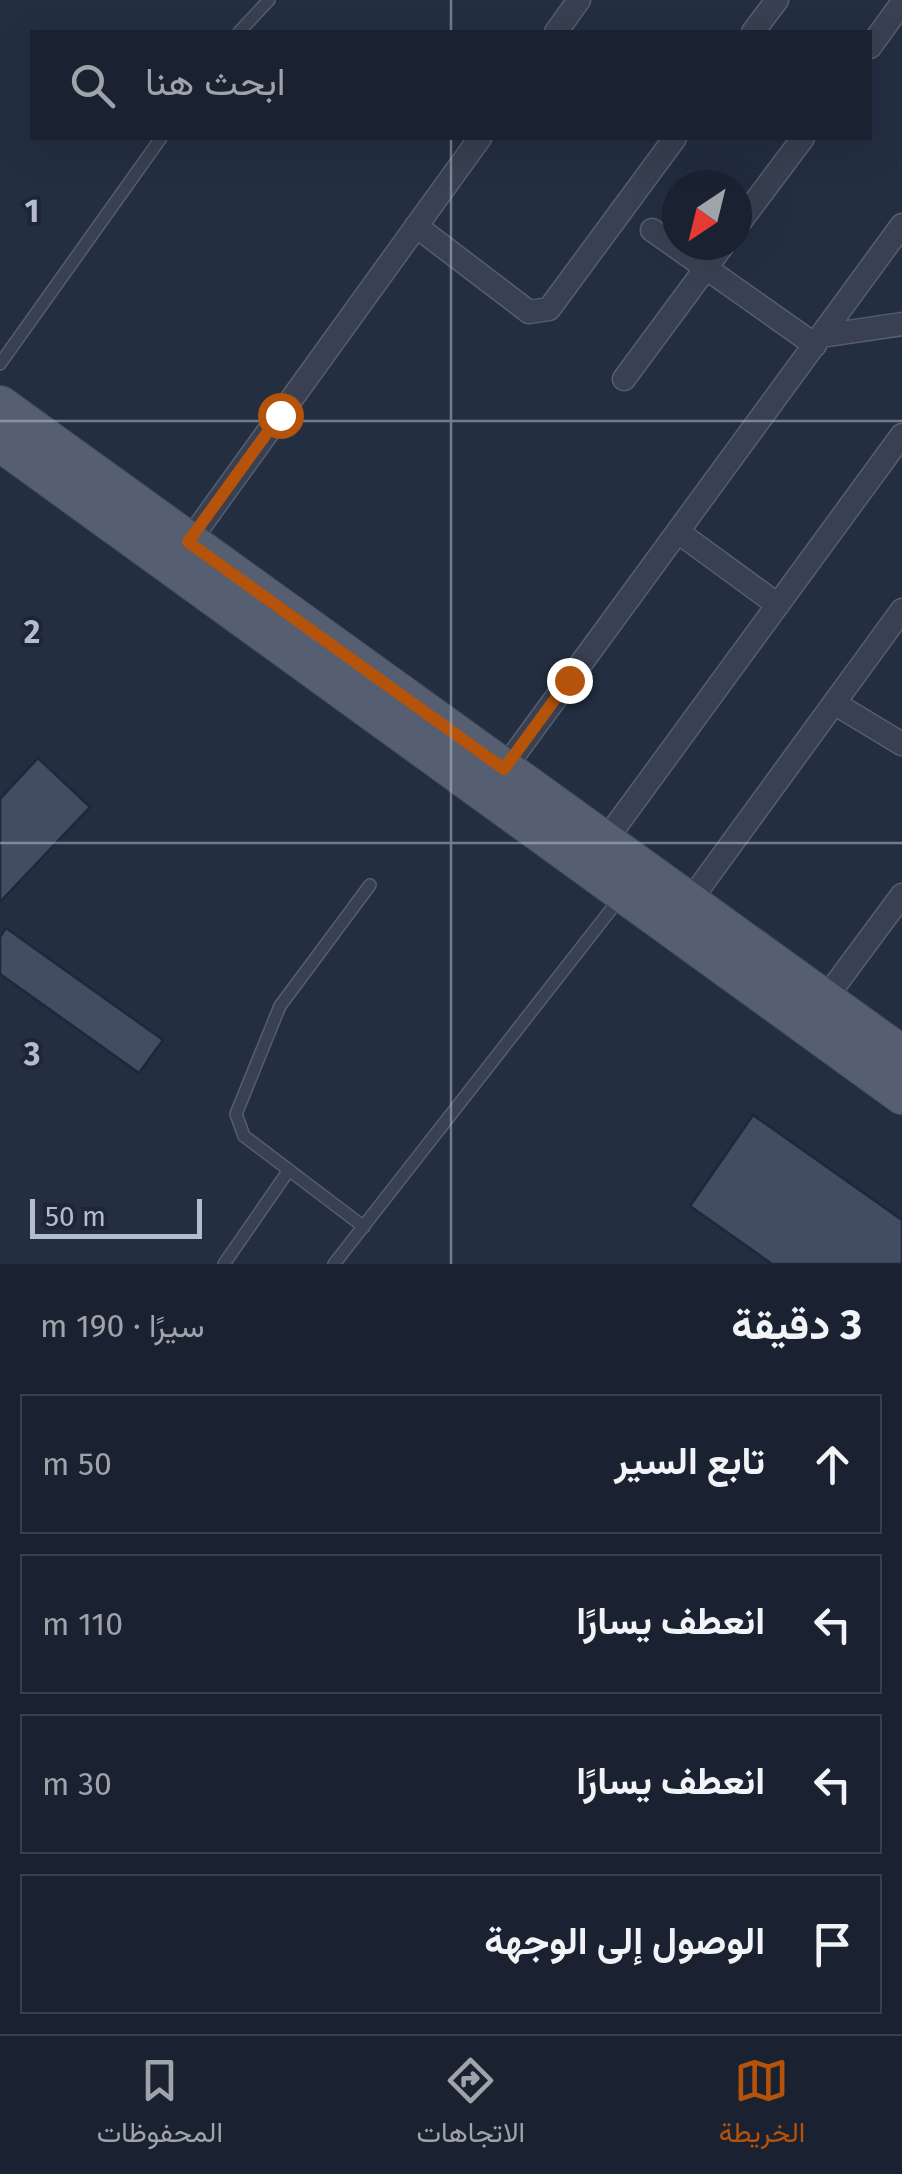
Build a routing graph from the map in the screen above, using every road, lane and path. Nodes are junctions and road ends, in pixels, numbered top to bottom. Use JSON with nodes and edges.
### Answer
{"nodes":[{"id":1,"x":269,"y":0,"type":"edge"},
{"id":2,"x":579,"y":0,"type":"edge"},
{"id":3,"x":777,"y":0,"type":"edge"},
{"id":4,"x":902,"y":3,"type":"edge"},
{"id":5,"x":242,"y":30,"type":"edge"},
{"id":6,"x":557,"y":30,"type":"edge"},
{"id":7,"x":754,"y":30,"type":"edge"},
{"id":8,"x":872,"y":44,"type":"edge"},
{"id":9,"x":160,"y":140,"type":"edge"},
{"id":10,"x":479,"y":140,"type":"edge"},
{"id":11,"x":675,"y":140,"type":"edge"},
{"id":12,"x":801,"y":140,"type":"edge"},
{"id":13,"x":752,"y":206,"type":"edge"},
{"id":14,"x":902,"y":225,"type":"edge"},
{"id":15,"x":416,"y":226,"type":"junction"},
{"id":16,"x":652,"y":230,"type":"dead end"},
{"id":17,"x":712,"y":260,"type":"edge"},
{"id":18,"x":706,"y":269,"type":"junction"},
{"id":19,"x":902,"y":324,"type":"edge"},
{"id":20,"x":818,"y":340,"type":"junction"},
{"id":21,"x":0,"y":364,"type":"edge"},
{"id":22,"x":624,"y":379,"type":"dead end"},
{"id":23,"x":0,"y":405,"type":"edge"},
{"id":24,"x":902,"y":435,"type":"edge"},
{"id":25,"x":0,"y":442,"type":"edge"},
{"id":26,"x":893,"y":468,"type":"edge"},
{"id":27,"x":678,"y":532,"type":"junction"},
{"id":28,"x":180,"y":554,"type":"junction"},
{"id":29,"x":778,"y":605,"type":"junction"},
{"id":30,"x":902,"y":610,"type":"edge"},
{"id":31,"x":834,"y":703,"type":"junction"},
{"id":32,"x":902,"y":744,"type":"edge"},
{"id":33,"x":504,"y":769,"type":"junction"},
{"id":34,"x":605,"y":841,"type":"junction"},
{"id":35,"x":370,"y":886,"type":"dead end"},
{"id":36,"x":622,"y":894,"type":"junction"},
{"id":37,"x":902,"y":895,"type":"edge"},
{"id":38,"x":689,"y":902,"type":"junction"},
{"id":39,"x":825,"y":1000,"type":"junction"},
{"id":40,"x":902,"y":1054,"type":"edge"},
{"id":41,"x":902,"y":1095,"type":"edge"},
{"id":42,"x":289,"y":1170,"type":"junction"},
{"id":43,"x":364,"y":1227,"type":"junction"},
{"id":44,"x":224,"y":1264,"type":"edge"},
{"id":45,"x":334,"y":1264,"type":"edge"}],
"edges":[{"from":1,"to":5,"type":"lane"},
{"from":2,"to":6,"type":"street"},
{"from":3,"to":7,"type":"street"},
{"from":4,"to":8,"type":"street"},
{"from":9,"to":21,"type":"lane"},
{"from":10,"to":15,"type":"street"},
{"from":11,"to":15,"type":"street"},
{"from":12,"to":13,"type":"street"},
{"from":14,"to":20,"type":"street"},
{"from":15,"to":28,"type":"street"},
{"from":16,"to":18,"type":"street"},
{"from":17,"to":18,"type":"street"},
{"from":18,"to":20,"type":"street"},
{"from":18,"to":22,"type":"street"},
{"from":19,"to":20,"type":"street"},
{"from":20,"to":27,"type":"street"},
{"from":23,"to":28,"type":"main road"},
{"from":24,"to":26,"type":"street"},
{"from":25,"to":28,"type":"main road"},
{"from":26,"to":29,"type":"street"},
{"from":27,"to":29,"type":"street"},
{"from":27,"to":33,"type":"street"},
{"from":28,"to":33,"type":"main road"},
{"from":28,"to":36,"type":"main road"},
{"from":29,"to":34,"type":"street"},
{"from":30,"to":31,"type":"street"},
{"from":31,"to":32,"type":"street"},
{"from":31,"to":38,"type":"street"},
{"from":33,"to":34,"type":"main road"},
{"from":34,"to":38,"type":"main road"},
{"from":35,"to":42,"type":"lane"},
{"from":36,"to":41,"type":"main road"},
{"from":36,"to":43,"type":"lane"},
{"from":37,"to":39,"type":"street"},
{"from":38,"to":39,"type":"main road"},
{"from":39,"to":40,"type":"main road"},
{"from":42,"to":43,"type":"lane"},
{"from":42,"to":44,"type":"lane"},
{"from":43,"to":45,"type":"lane"}]}
